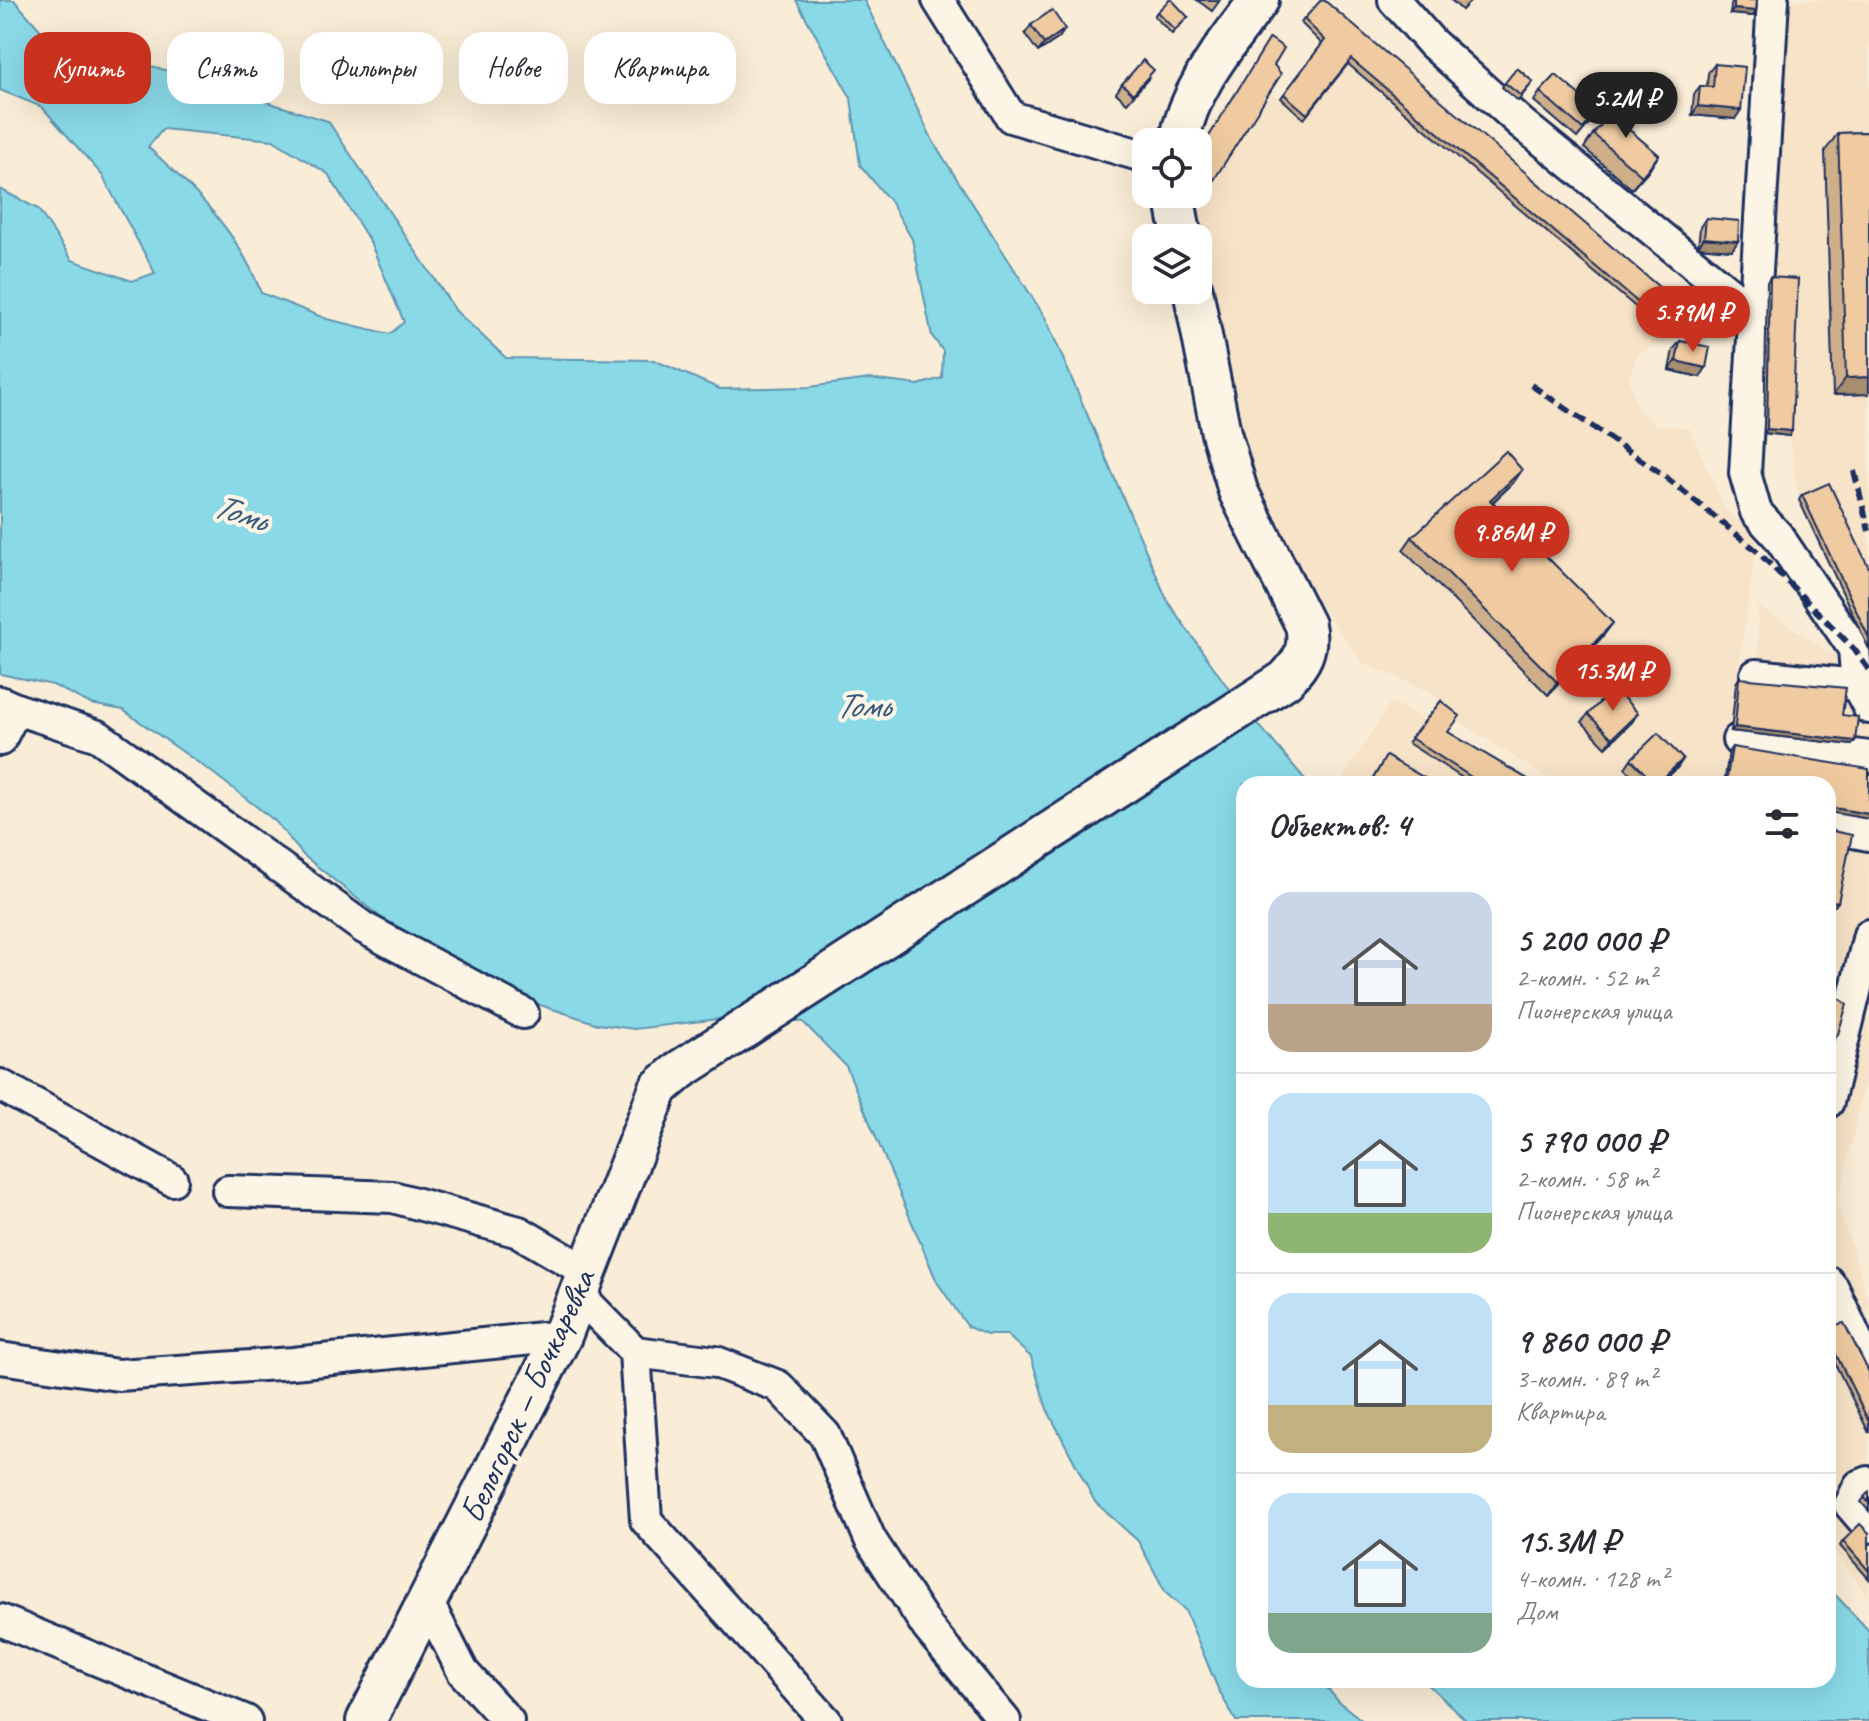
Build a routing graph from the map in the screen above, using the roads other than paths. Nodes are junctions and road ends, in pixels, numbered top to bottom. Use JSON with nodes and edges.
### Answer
{"nodes":[{"id":1,"x":938,"y":0,"type":"edge"},
{"id":2,"x":1259,"y":0,"type":"edge"},
{"id":3,"x":1394,"y":0,"type":"edge"},
{"id":4,"x":1773,"y":0,"type":"edge"},
{"id":5,"x":1181,"y":128,"type":"edge"},
{"id":6,"x":1132,"y":153,"type":"edge"},
{"id":7,"x":1196,"y":304,"type":"edge"},
{"id":8,"x":1753,"y":312,"type":"junction"},
{"id":9,"x":1756,"y":675,"type":"dead end"},
{"id":10,"x":1863,"y":696,"type":"edge"},
{"id":11,"x":8,"y":706,"type":"edge"},
{"id":12,"x":0,"y":740,"type":"edge"},
{"id":13,"x":1738,"y":740,"type":"dead end"},
{"id":14,"x":1869,"y":757,"type":"edge"},
{"id":15,"x":1836,"y":829,"type":"edge"},
{"id":16,"x":1869,"y":835,"type":"edge"},
{"id":17,"x":1869,"y":935,"type":"edge"},
{"id":18,"x":523,"y":1013,"type":"dead end"},
{"id":19,"x":1836,"y":1069,"type":"edge"},
{"id":20,"x":0,"y":1085,"type":"edge"},
{"id":21,"x":172,"y":1180,"type":"dead end"},
{"id":22,"x":228,"y":1191,"type":"dead end"},
{"id":23,"x":583,"y":1283,"type":"junction"},
{"id":24,"x":1836,"y":1294,"type":"edge"},
{"id":25,"x":562,"y":1336,"type":"junction"},
{"id":26,"x":1865,"y":1348,"type":"edge"},
{"id":27,"x":635,"y":1352,"type":"junction"},
{"id":28,"x":0,"y":1358,"type":"edge"},
{"id":29,"x":1869,"y":1482,"type":"edge"},
{"id":30,"x":1869,"y":1527,"type":"edge"},
{"id":31,"x":427,"y":1601,"type":"junction"},
{"id":32,"x":0,"y":1620,"type":"edge"},
{"id":33,"x":246,"y":1721,"type":"edge"},
{"id":34,"x":366,"y":1721,"type":"edge"},
{"id":35,"x":508,"y":1721,"type":"edge"},
{"id":36,"x":826,"y":1721,"type":"edge"},
{"id":37,"x":1005,"y":1721,"type":"edge"}],
"edges":[{"from":1,"to":6,"type":"street"},
{"from":2,"to":5,"type":"main road"},
{"from":3,"to":8,"type":"street"},
{"from":4,"to":8,"type":"street"},
{"from":7,"to":23,"type":"main road","name":"Белогорск — Бочкаревка"},
{"from":8,"to":10,"type":"street"},
{"from":9,"to":10,"type":"street"},
{"from":11,"to":12,"type":"street"},
{"from":11,"to":18,"type":"street"},
{"from":13,"to":14,"type":"street"},
{"from":15,"to":16,"type":"street"},
{"from":17,"to":19,"type":"street"},
{"from":20,"to":21,"type":"street"},
{"from":22,"to":23,"type":"street"},
{"from":23,"to":25,"type":"main road","name":"Белогорск — Бочкаревка"},
{"from":23,"to":27,"type":"street"},
{"from":24,"to":26,"type":"street"},
{"from":25,"to":28,"type":"street"},
{"from":25,"to":31,"type":"main road","name":"Белогорск — Бочкаревка"},
{"from":27,"to":36,"type":"street"},
{"from":27,"to":37,"type":"street"},
{"from":29,"to":30,"type":"street"},
{"from":31,"to":34,"type":"main road","name":"Белогорск — Бочкаревка"},
{"from":31,"to":35,"type":"street"},
{"from":32,"to":33,"type":"street"}]}
